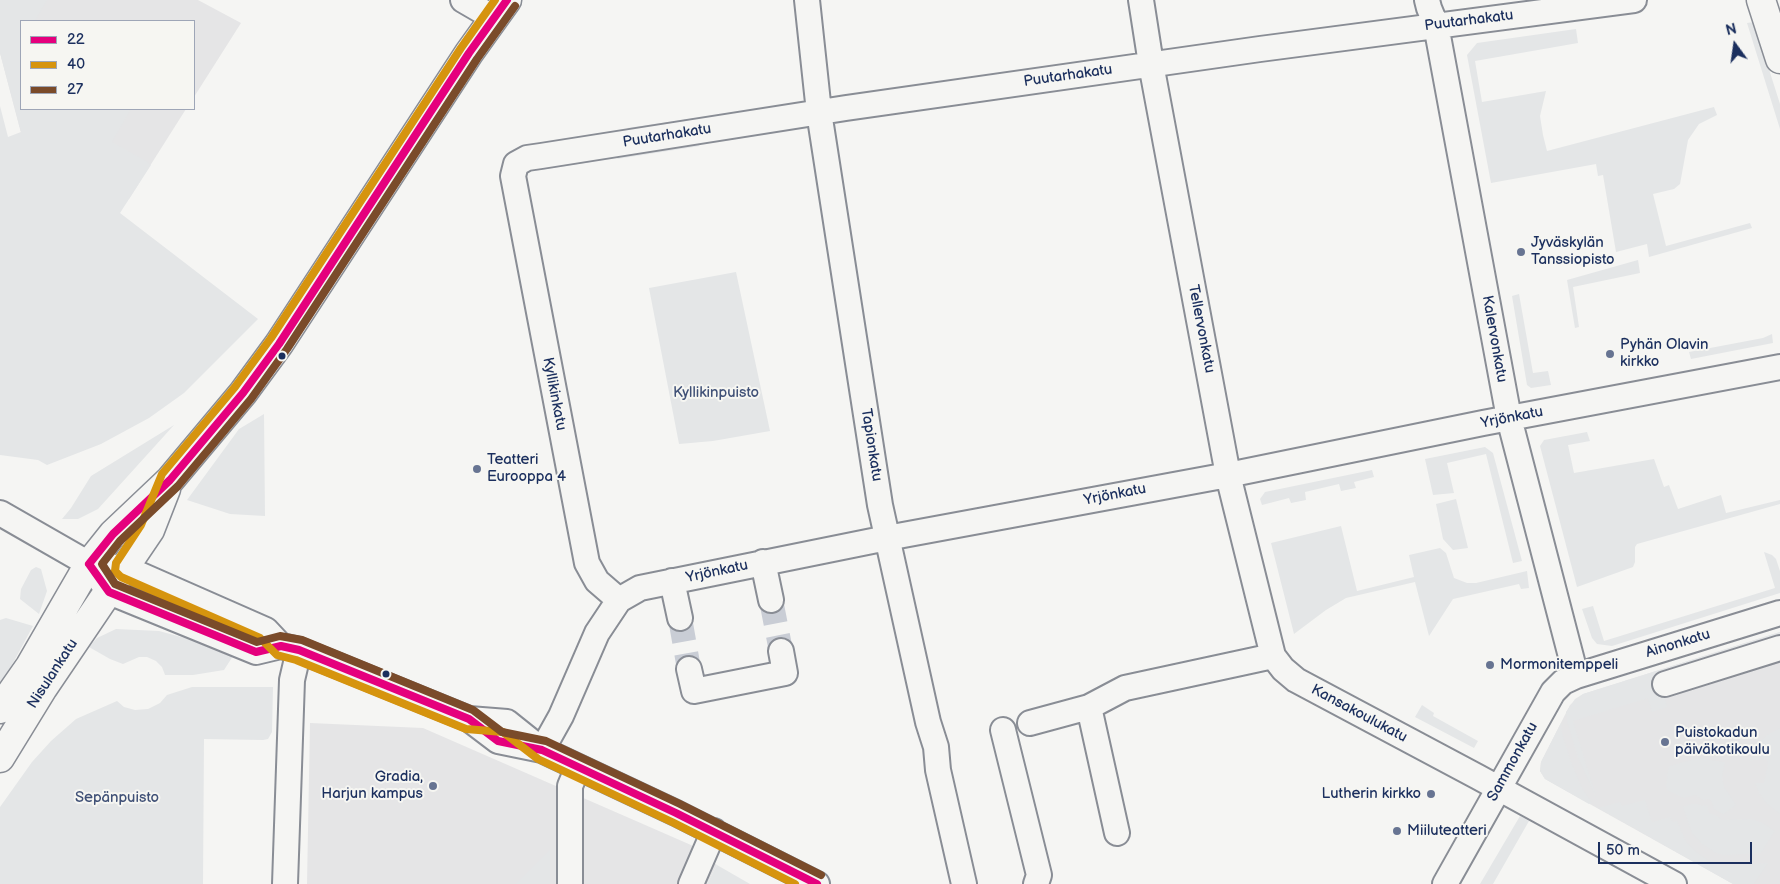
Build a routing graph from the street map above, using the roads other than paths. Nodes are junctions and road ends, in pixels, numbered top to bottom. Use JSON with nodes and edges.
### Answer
{"nodes":[{"id":1,"x":462,"y":0,"type":"edge"},
{"id":2,"x":807,"y":0,"type":"edge"},
{"id":3,"x":1141,"y":0,"type":"edge"},
{"id":4,"x":1428,"y":0,"type":"edge"},
{"id":5,"x":1634,"y":0,"type":"edge"},
{"id":6,"x":1761,"y":0,"type":"edge"},
{"id":7,"x":500,"y":9,"type":"edge"},
{"id":8,"x":1436,"y":25,"type":"junction"},
{"id":9,"x":1780,"y":59,"type":"edge"},
{"id":10,"x":1151,"y":64,"type":"junction"},
{"id":11,"x":819,"y":112,"type":"junction"},
{"id":12,"x":513,"y":176,"type":"joint"},
{"id":13,"x":1780,"y":367,"type":"edge"},
{"id":14,"x":1509,"y":418,"type":"junction"},
{"id":15,"x":1228,"y":475,"type":"junction"},
{"id":16,"x":170,"y":480,"type":"junction"},
{"id":17,"x":0,"y":513,"type":"edge"},
{"id":18,"x":887,"y":538,"type":"junction"},
{"id":19,"x":763,"y":562,"type":"junction"},
{"id":20,"x":89,"y":564,"type":"junction"},
{"id":21,"x":125,"y":568,"type":"junction"},
{"id":22,"x":672,"y":581,"type":"junction"},
{"id":23,"x":109,"y":592,"type":"junction"},
{"id":24,"x":619,"y":600,"type":"junction"},
{"id":25,"x":771,"y":600,"type":"tunnel mouth"},
{"id":26,"x":1780,"y":613,"type":"edge"},
{"id":27,"x":680,"y":618,"type":"tunnel mouth"},
{"id":28,"x":290,"y":648,"type":"junction"},
{"id":29,"x":1780,"y":648,"type":"edge"},
{"id":30,"x":781,"y":651,"type":"tunnel mouth"},
{"id":31,"x":1273,"y":656,"type":"junction"},
{"id":32,"x":689,"y":669,"type":"tunnel mouth"},
{"id":33,"x":1576,"y":676,"type":"junction"},
{"id":34,"x":1665,"y":684,"type":"dead end"},
{"id":35,"x":1089,"y":707,"type":"junction"},
{"id":36,"x":0,"y":708,"type":"edge"},
{"id":37,"x":1030,"y":724,"type":"dead end"},
{"id":38,"x":1003,"y":730,"type":"dead end"},
{"id":39,"x":542,"y":750,"type":"junction"},
{"id":40,"x":0,"y":758,"type":"edge"},
{"id":41,"x":578,"y":767,"type":"junction"},
{"id":42,"x":1499,"y":788,"type":"junction"},
{"id":43,"x":714,"y":831,"type":"junction"},
{"id":44,"x":1117,"y":833,"type":"dead end"},
{"id":45,"x":285,"y":884,"type":"edge"},
{"id":46,"x":570,"y":884,"type":"edge"},
{"id":47,"x":691,"y":884,"type":"edge"},
{"id":48,"x":817,"y":884,"type":"edge"},
{"id":49,"x":964,"y":884,"type":"edge"},
{"id":50,"x":1036,"y":884,"type":"edge"},
{"id":51,"x":1445,"y":884,"type":"edge"},
{"id":52,"x":1674,"y":884,"type":"edge"}],
"edges":[{"from":1,"to":7,"type":"street"},
{"from":2,"to":11,"type":"street","name":"Tapionkatu"},
{"from":3,"to":10,"type":"street","name":"Tellervonkatu"},
{"from":4,"to":8,"type":"street","name":"Kalervonkatu"},
{"from":5,"to":8,"type":"street","name":"Puutarhakatu"},
{"from":6,"to":9,"type":"main road"},
{"from":7,"to":16,"type":"main road"},
{"from":8,"to":10,"type":"street","name":"Puutarhakatu"},
{"from":8,"to":14,"type":"street","name":"Kalervonkatu"},
{"from":10,"to":11,"type":"street","name":"Puutarhakatu"},
{"from":10,"to":15,"type":"street","name":"Tellervonkatu"},
{"from":11,"to":12,"type":"street","name":"Puutarhakatu"},
{"from":11,"to":18,"type":"street","name":"Tapionkatu"},
{"from":12,"to":24,"type":"street","name":"Kyllikinkatu"},
{"from":13,"to":14,"type":"street","name":"Yrjönkatu"},
{"from":14,"to":15,"type":"street","name":"Yrjönkatu"},
{"from":14,"to":33,"type":"street","name":"Kalervonkatu"},
{"from":15,"to":18,"type":"street","name":"Yrjönkatu"},
{"from":15,"to":31,"type":"street","name":"Tellervonkatu"},
{"from":16,"to":20,"type":"main road","name":"Nisulankatu"},
{"from":16,"to":21,"type":"main road","name":"Nisulankatu"},
{"from":17,"to":20,"type":"street"},
{"from":18,"to":19,"type":"street","name":"Yrjönkatu"},
{"from":18,"to":49,"type":"street","name":"Tapionkatu"},
{"from":19,"to":22,"type":"street","name":"Yrjönkatu"},
{"from":19,"to":25,"type":"street"},
{"from":20,"to":21,"type":"street"},
{"from":20,"to":23,"type":"street"},
{"from":20,"to":36,"type":"main road","name":"Nisulankatu"},
{"from":21,"to":23,"type":"main road","name":"Nisulankatu"},
{"from":21,"to":28,"type":"street"},
{"from":22,"to":24,"type":"street","name":"Yrjönkatu"},
{"from":22,"to":27,"type":"street"},
{"from":23,"to":28,"type":"street"},
{"from":23,"to":40,"type":"main road","name":"Nisulankatu"},
{"from":24,"to":39,"type":"street","name":"Yrjönkatu"},
{"from":26,"to":33,"type":"street","name":"Ainonkatu"},
{"from":28,"to":39,"type":"street"},
{"from":28,"to":45,"type":"street"},
{"from":29,"to":34,"type":"street"},
{"from":30,"to":32,"type":"street"},
{"from":31,"to":35,"type":"street"},
{"from":31,"to":42,"type":"street","name":"Kansakoulukatu"},
{"from":33,"to":42,"type":"street","name":"Sammonkatu"},
{"from":35,"to":37,"type":"street"},
{"from":35,"to":44,"type":"street"},
{"from":38,"to":50,"type":"street"},
{"from":39,"to":41,"type":"street"},
{"from":41,"to":43,"type":"street"},
{"from":41,"to":46,"type":"street"},
{"from":42,"to":51,"type":"street","name":"Sammonkatu"},
{"from":42,"to":52,"type":"street","name":"Kansakoulukatu"},
{"from":43,"to":47,"type":"street"},
{"from":43,"to":48,"type":"street"}]}
